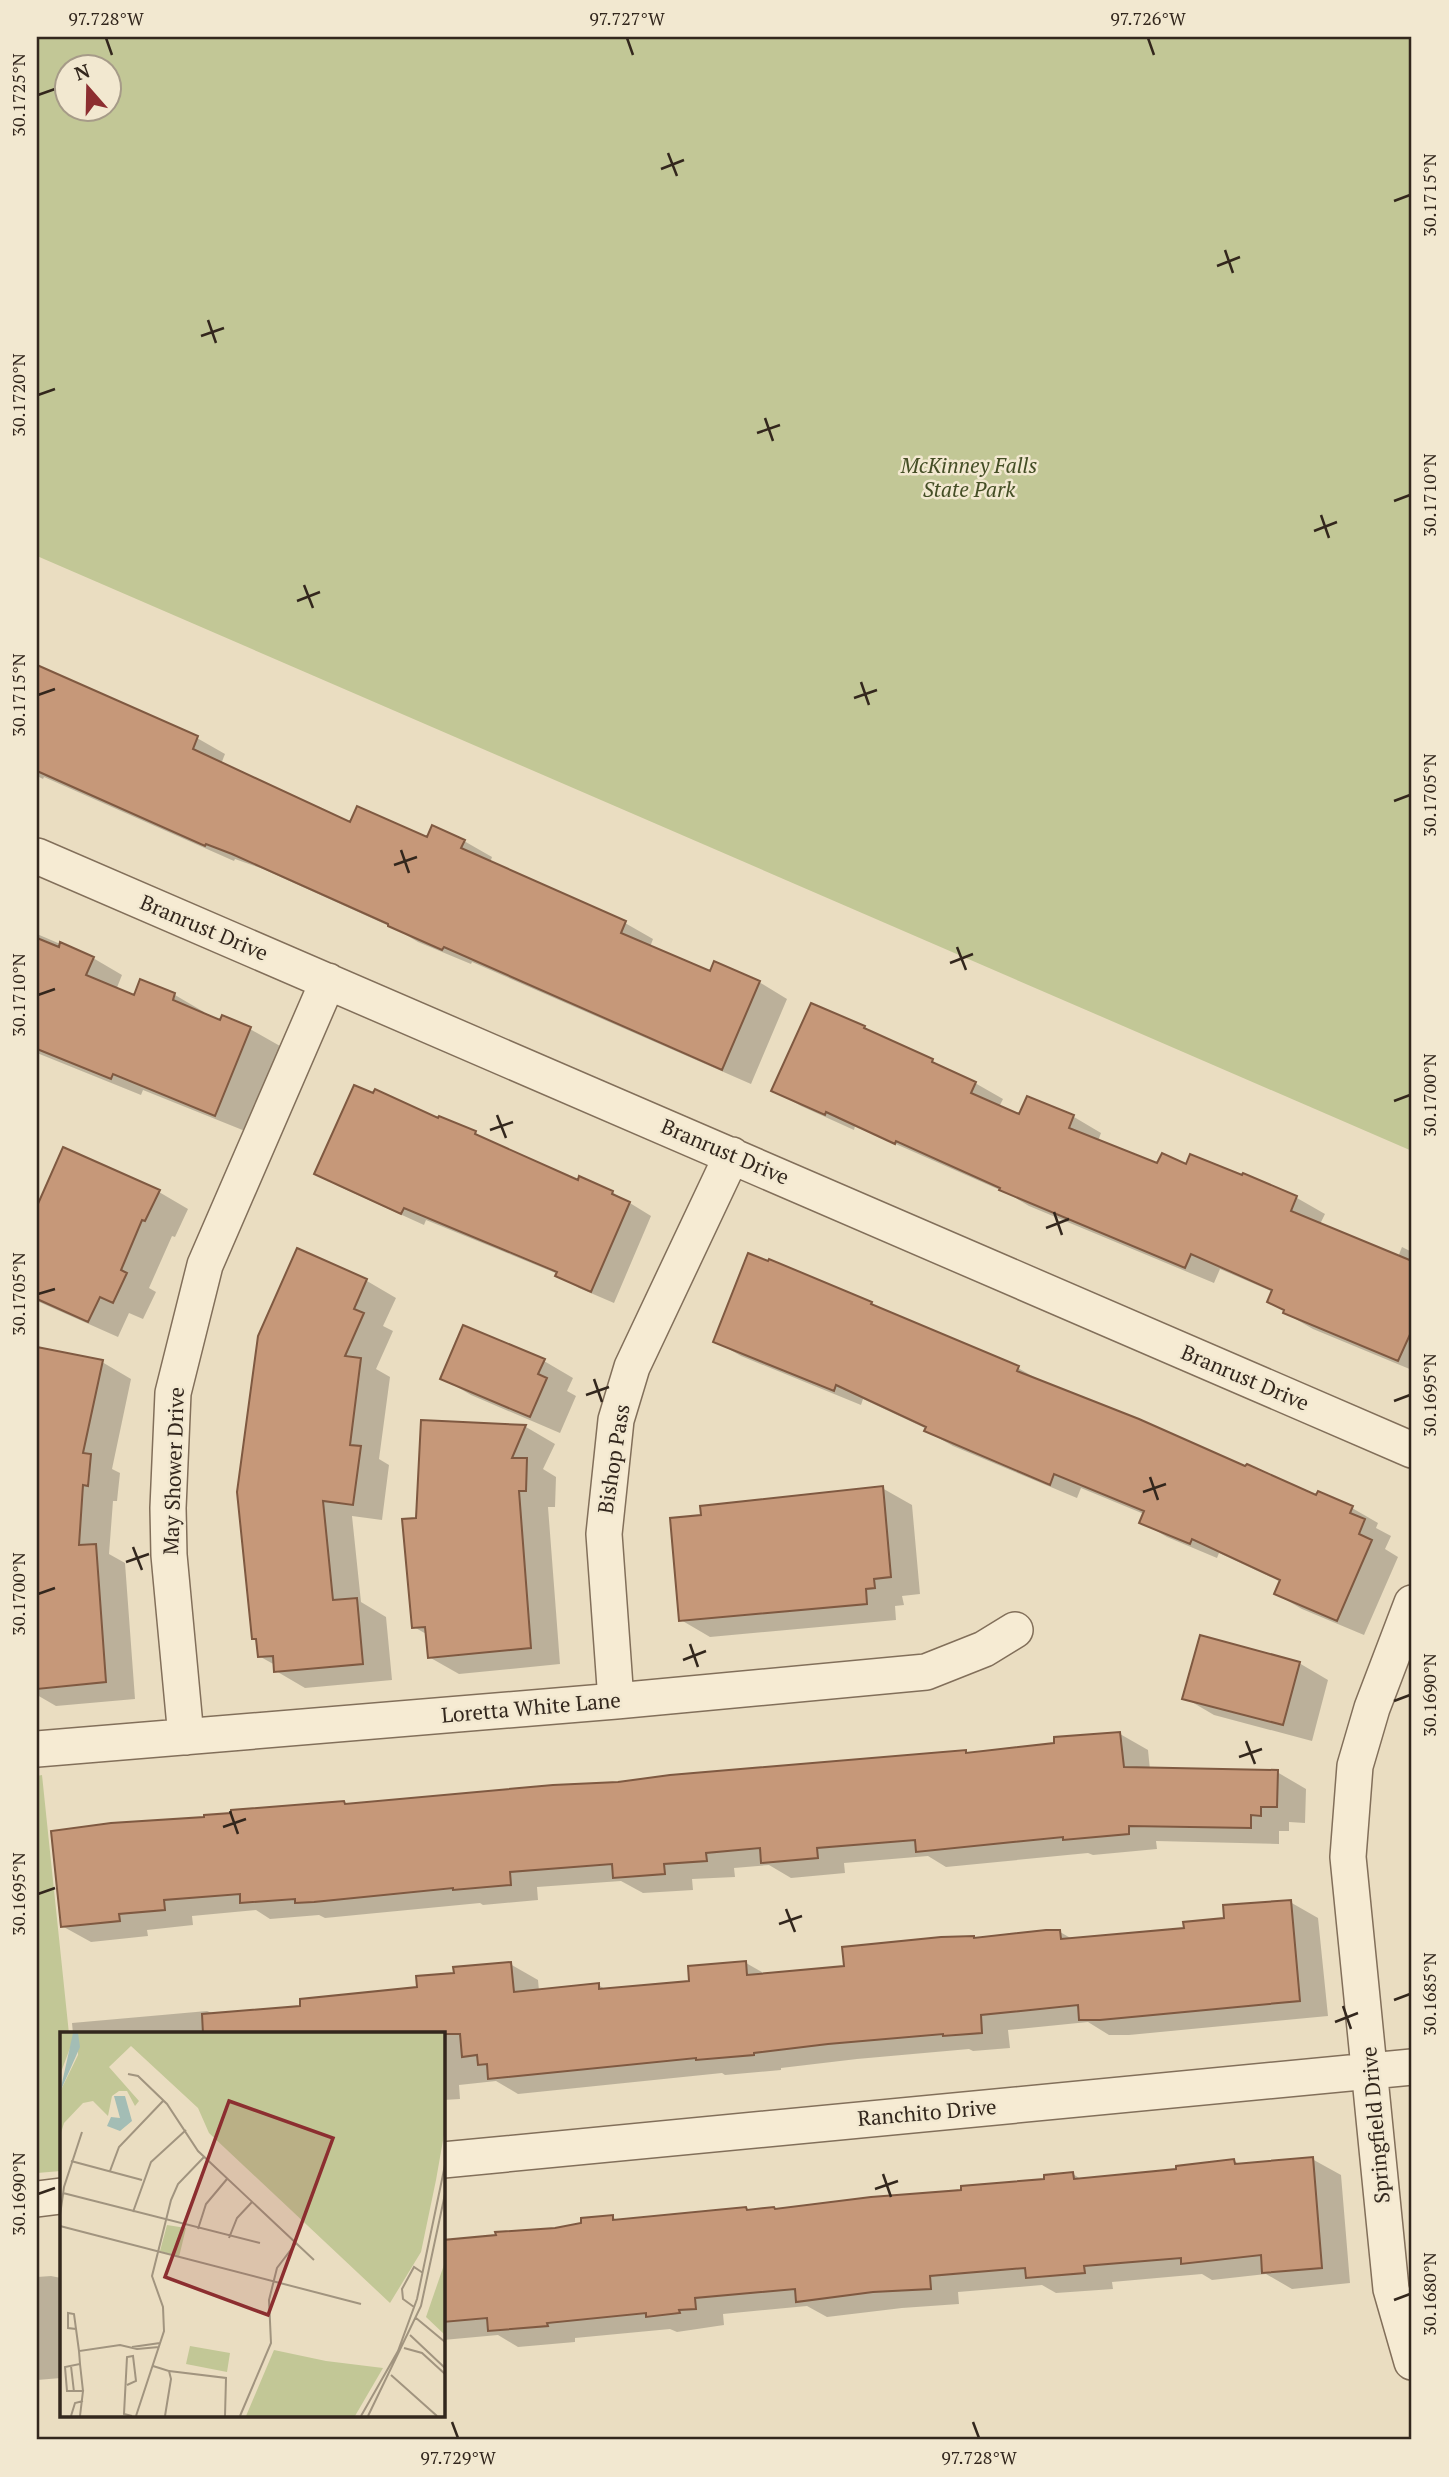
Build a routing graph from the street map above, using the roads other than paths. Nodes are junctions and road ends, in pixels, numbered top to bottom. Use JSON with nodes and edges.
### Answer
{"nodes":[{"id":1,"x":37,"y":856,"type":"edge"},
{"id":2,"x":328,"y":981,"type":"junction"},
{"id":3,"x":732,"y":1155,"type":"junction"},
{"id":4,"x":1412,"y":1450,"type":"edge"},
{"id":5,"x":1412,"y":1603,"type":"edge"},
{"id":6,"x":1015,"y":1630,"type":"dead end"},
{"id":7,"x":616,"y":1701,"type":"junction"},
{"id":8,"x":186,"y":1737,"type":"junction"},
{"id":9,"x":37,"y":1749,"type":"edge"},
{"id":10,"x":1412,"y":2067,"type":"edge"},
{"id":11,"x":1371,"y":2071,"type":"junction"},
{"id":12,"x":444,"y":2160,"type":"edge"},
{"id":13,"x":60,"y":2196,"type":"edge"},
{"id":14,"x":37,"y":2199,"type":"edge"},
{"id":15,"x":1412,"y":2362,"type":"edge"}],
"edges":[{"from":1,"to":2,"type":"street","name":"Branrust Drive"},
{"from":2,"to":3,"type":"street","name":"Branrust Drive"},
{"from":2,"to":8,"type":"street","name":"May Shower Drive"},
{"from":3,"to":4,"type":"street","name":"Branrust Drive"},
{"from":3,"to":7,"type":"street","name":"Bishop Pass"},
{"from":5,"to":11,"type":"street","name":"Springfield Drive"},
{"from":6,"to":7,"type":"street","name":"Loretta White Lane"},
{"from":7,"to":8,"type":"street","name":"Loretta White Lane"},
{"from":8,"to":9,"type":"street","name":"Loretta White Lane"},
{"from":10,"to":11,"type":"street","name":"Ranchito Drive"},
{"from":11,"to":12,"type":"street","name":"Ranchito Drive"},
{"from":11,"to":15,"type":"street","name":"Springfield Drive"},
{"from":13,"to":14,"type":"street"}]}
